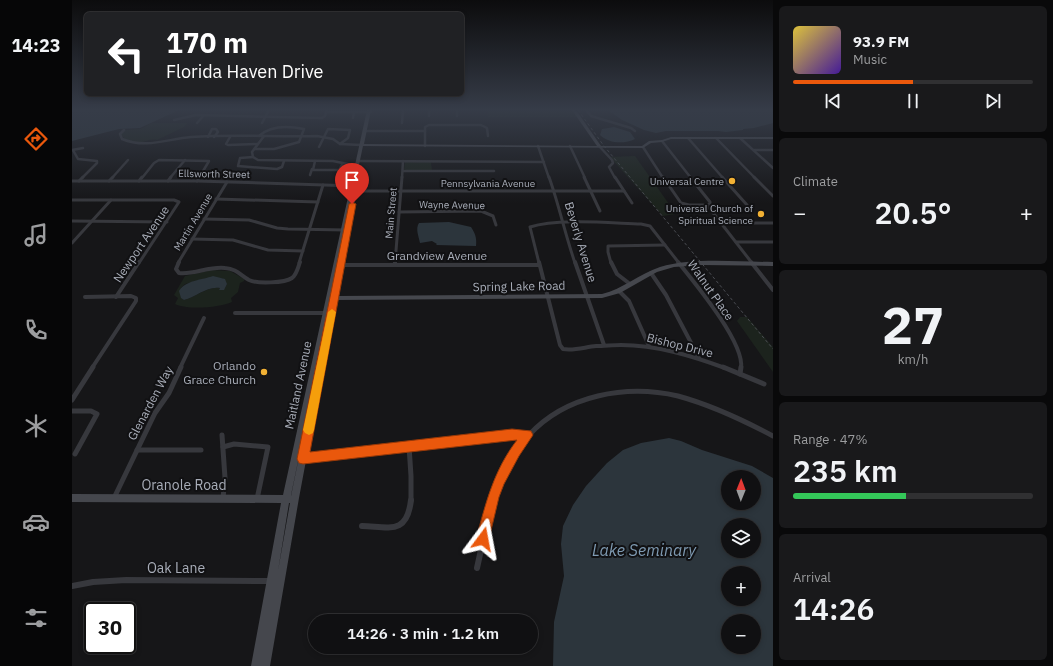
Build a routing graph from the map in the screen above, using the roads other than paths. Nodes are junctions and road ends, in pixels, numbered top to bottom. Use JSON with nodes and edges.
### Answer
{"nodes":[{"id":1,"x":127,"y":141,"type":"edge"},
{"id":2,"x":169,"y":141,"type":"edge"},
{"id":3,"x":228,"y":141,"type":"edge"},
{"id":4,"x":260,"y":141,"type":"edge"},
{"id":5,"x":299,"y":141,"type":"edge"},
{"id":6,"x":322,"y":141,"type":"edge"},
{"id":7,"x":336,"y":141,"type":"edge"},
{"id":8,"x":344,"y":141,"type":"edge"},
{"id":9,"x":364,"y":141,"type":"edge"},
{"id":10,"x":425,"y":141,"type":"edge"},
{"id":11,"x":596,"y":141,"type":"edge"},
{"id":12,"x":662,"y":141,"type":"joint"},
{"id":13,"x":691,"y":141,"type":"edge"},
{"id":14,"x":719,"y":141,"type":"edge"},
{"id":15,"x":744,"y":141,"type":"edge"},
{"id":16,"x":258,"y":144,"type":"junction"},
{"id":17,"x":340,"y":144,"type":"junction"},
{"id":18,"x":363,"y":145,"type":"junction"},
{"id":19,"x":425,"y":146,"type":"junction"},
{"id":20,"x":538,"y":146,"type":"junction"},
{"id":21,"x":570,"y":146,"type":"junction"},
{"id":22,"x":599,"y":146,"type":"junction"},
{"id":23,"x":643,"y":146,"type":"junction"},
{"id":24,"x":83,"y":148,"type":"dead end"},
{"id":25,"x":319,"y":148,"type":"dead end"},
{"id":26,"x":254,"y":149,"type":"junction"},
{"id":27,"x":72,"y":150,"type":"edge"},
{"id":28,"x":754,"y":150,"type":"junction"},
{"id":29,"x":773,"y":150,"type":"edge"},
{"id":30,"x":253,"y":157,"type":"junction"},
{"id":31,"x":128,"y":160,"type":"dead end"},
{"id":32,"x":185,"y":160,"type":"junction"},
{"id":33,"x":315,"y":160,"type":"junction"},
{"id":34,"x":284,"y":161,"type":"junction"},
{"id":35,"x":403,"y":162,"type":"junction"},
{"id":36,"x":489,"y":162,"type":"junction"},
{"id":37,"x":544,"y":162,"type":"junction"},
{"id":38,"x":343,"y":163,"type":"junction"},
{"id":39,"x":359,"y":163,"type":"junction"},
{"id":40,"x":767,"y":163,"type":"junction"},
{"id":41,"x":773,"y":163,"type":"edge"},
{"id":42,"x":773,"y":168,"type":"edge"},
{"id":43,"x":312,"y":169,"type":"junction"},
{"id":44,"x":402,"y":171,"type":"junction"},
{"id":45,"x":310,"y":175,"type":"dead end"},
{"id":46,"x":72,"y":181,"type":"edge"},
{"id":47,"x":79,"y":181,"type":"junction"},
{"id":48,"x":109,"y":181,"type":"junction"},
{"id":49,"x":139,"y":181,"type":"junction"},
{"id":50,"x":168,"y":181,"type":"junction"},
{"id":51,"x":197,"y":182,"type":"junction"},
{"id":52,"x":226,"y":182,"type":"junction"},
{"id":53,"x":323,"y":185,"type":"junction"},
{"id":54,"x":354,"y":186,"type":"junction"},
{"id":55,"x":353,"y":191,"type":"junction"},
{"id":56,"x":401,"y":191,"type":"junction"},
{"id":57,"x":591,"y":191,"type":"junction"},
{"id":58,"x":624,"y":191,"type":"junction"},
{"id":59,"x":554,"y":192,"type":"junction"},
{"id":60,"x":773,"y":196,"type":"edge"},
{"id":61,"x":216,"y":199,"type":"junction"},
{"id":62,"x":72,"y":200,"type":"edge"},
{"id":63,"x":111,"y":200,"type":"junction"},
{"id":64,"x":318,"y":202,"type":"junction"},
{"id":65,"x":632,"y":203,"type":"dead end"},
{"id":66,"x":707,"y":205,"type":"junction"},
{"id":67,"x":747,"y":205,"type":"dead end"},
{"id":68,"x":600,"y":211,"type":"dead end"},
{"id":69,"x":399,"y":212,"type":"junction"},
{"id":70,"x":204,"y":219,"type":"junction"},
{"id":71,"x":72,"y":221,"type":"edge"},
{"id":72,"x":91,"y":221,"type":"junction"},
{"id":73,"x":167,"y":222,"type":"junction"},
{"id":74,"x":721,"y":223,"type":"junction"},
{"id":75,"x":773,"y":223,"type":"edge"},
{"id":76,"x":564,"y":224,"type":"junction"},
{"id":77,"x":496,"y":225,"type":"dead end"},
{"id":78,"x":310,"y":230,"type":"junction"},
{"id":79,"x":345,"y":230,"type":"junction"},
{"id":80,"x":192,"y":239,"type":"junction"},
{"id":81,"x":736,"y":242,"type":"junction"},
{"id":82,"x":773,"y":242,"type":"edge"},
{"id":83,"x":72,"y":243,"type":"edge"},
{"id":84,"x":665,"y":245,"type":"junction"},
{"id":85,"x":303,"y":251,"type":"junction"},
{"id":86,"x":753,"y":264,"type":"junction"},
{"id":87,"x":773,"y":264,"type":"edge"},
{"id":88,"x":338,"y":265,"type":"junction"},
{"id":89,"x":395,"y":265,"type":"junction"},
{"id":90,"x":539,"y":265,"type":"junction"},
{"id":91,"x":682,"y":265,"type":"junction"},
{"id":92,"x":651,"y":273,"type":"junction"},
{"id":93,"x":630,"y":284,"type":"junction"},
{"id":94,"x":773,"y":290,"type":"edge"},
{"id":95,"x":618,"y":291,"type":"junction"},
{"id":96,"x":116,"y":296,"type":"junction"},
{"id":97,"x":587,"y":296,"type":"junction"},
{"id":98,"x":85,"y":297,"type":"dead end"},
{"id":99,"x":548,"y":297,"type":"junction"},
{"id":100,"x":332,"y":298,"type":"junction"},
{"id":101,"x":329,"y":313,"type":"junction"},
{"id":102,"x":235,"y":314,"type":"dead end"},
{"id":103,"x":204,"y":318,"type":"dead end"},
{"id":104,"x":324,"y":340,"type":"junction"},
{"id":105,"x":604,"y":344,"type":"junction"},
{"id":106,"x":649,"y":346,"type":"junction"},
{"id":107,"x":699,"y":358,"type":"junction"},
{"id":108,"x":740,"y":374,"type":"junction"},
{"id":109,"x":319,"y":377,"type":"junction"},
{"id":110,"x":311,"y":384,"type":"junction"},
{"id":111,"x":764,"y":384,"type":"dead end"},
{"id":112,"x":72,"y":400,"type":"edge"},
{"id":113,"x":72,"y":410,"type":"edge"},
{"id":114,"x":222,"y":435,"type":"dead end"},
{"id":115,"x":527,"y":435,"type":"junction"},
{"id":116,"x":773,"y":436,"type":"edge"},
{"id":117,"x":410,"y":446,"type":"junction"},
{"id":118,"x":223,"y":447,"type":"junction"},
{"id":119,"x":137,"y":450,"type":"junction"},
{"id":120,"x":201,"y":450,"type":"dead end"},
{"id":121,"x":75,"y":454,"type":"dead end"},
{"id":122,"x":299,"y":459,"type":"junction"},
{"id":123,"x":72,"y":498,"type":"edge"},
{"id":124,"x":114,"y":498,"type":"junction"},
{"id":125,"x":223,"y":498,"type":"junction"},
{"id":126,"x":257,"y":499,"type":"junction"},
{"id":127,"x":291,"y":499,"type":"junction"},
{"id":128,"x":362,"y":526,"type":"dead end"},
{"id":129,"x":477,"y":568,"type":"dead end"},
{"id":130,"x":275,"y":581,"type":"junction"},
{"id":131,"x":72,"y":586,"type":"edge"},
{"id":132,"x":256,"y":666,"type":"edge"},
{"id":133,"x":265,"y":666,"type":"edge"}],
"edges":[{"from":1,"to":2,"type":"street"},
{"from":3,"to":16,"type":"street"},
{"from":4,"to":16,"type":"street"},
{"from":5,"to":26,"type":"street"},
{"from":6,"to":25,"type":"street"},
{"from":7,"to":17,"type":"street"},
{"from":8,"to":17,"type":"street"},
{"from":9,"to":18,"type":"street","name":"Maitland Avenue"},
{"from":10,"to":19,"type":"street"},
{"from":11,"to":22,"type":"street"},
{"from":12,"to":23,"type":"street"},
{"from":12,"to":66,"type":"street"},
{"from":13,"to":67,"type":"street"},
{"from":14,"to":60,"type":"street"},
{"from":15,"to":28,"type":"street"},
{"from":16,"to":26,"type":"street"},
{"from":17,"to":18,"type":"street"},
{"from":18,"to":19,"type":"street"},
{"from":18,"to":39,"type":"street","name":"Maitland Avenue"},
{"from":19,"to":20,"type":"street"},
{"from":20,"to":21,"type":"street"},
{"from":20,"to":37,"type":"street","name":"Beverly Avenue"},
{"from":21,"to":22,"type":"street"},
{"from":21,"to":57,"type":"street"},
{"from":22,"to":23,"type":"street"},
{"from":22,"to":58,"type":"street"},
{"from":23,"to":66,"type":"street"},
{"from":24,"to":27,"type":"street"},
{"from":26,"to":30,"type":"street"},
{"from":27,"to":47,"type":"street"},
{"from":28,"to":29,"type":"street"},
{"from":28,"to":40,"type":"street"},
{"from":30,"to":34,"type":"street"},
{"from":30,"to":34,"type":"street"},
{"from":31,"to":48,"type":"street"},
{"from":32,"to":49,"type":"street"},
{"from":32,"to":50,"type":"street"},
{"from":32,"to":51,"type":"street"},
{"from":33,"to":34,"type":"street"},
{"from":33,"to":38,"type":"street"},
{"from":33,"to":43,"type":"street"},
{"from":35,"to":36,"type":"street"},
{"from":35,"to":39,"type":"street"},
{"from":35,"to":44,"type":"street","name":"Main Street"},
{"from":36,"to":37,"type":"street"},
{"from":36,"to":44,"type":"street"},
{"from":37,"to":59,"type":"street","name":"Beverly Avenue"},
{"from":38,"to":39,"type":"street"},
{"from":38,"to":43,"type":"street"},
{"from":39,"to":54,"type":"street","name":"Maitland Avenue"},
{"from":40,"to":41,"type":"street"},
{"from":40,"to":42,"type":"street"},
{"from":43,"to":45,"type":"street"},
{"from":44,"to":56,"type":"street","name":"Main Street"},
{"from":46,"to":47,"type":"street","name":"Ellsworth Street"},
{"from":47,"to":48,"type":"street","name":"Ellsworth Street"},
{"from":48,"to":49,"type":"street","name":"Ellsworth Street"},
{"from":49,"to":50,"type":"street","name":"Ellsworth Street"},
{"from":50,"to":51,"type":"street","name":"Ellsworth Street"},
{"from":51,"to":52,"type":"street","name":"Ellsworth Street"},
{"from":52,"to":53,"type":"street","name":"Ellsworth Street"},
{"from":52,"to":61,"type":"street","name":"Martin Avenue"},
{"from":53,"to":54,"type":"street","name":"Ellsworth Street"},
{"from":53,"to":64,"type":"street"},
{"from":54,"to":55,"type":"street","name":"Maitland Avenue"},
{"from":55,"to":56,"type":"street","name":"Pennsylvania Avenue"},
{"from":55,"to":79,"type":"street","name":"Maitland Avenue"},
{"from":56,"to":59,"type":"street","name":"Pennsylvania Avenue"},
{"from":56,"to":69,"type":"street","name":"Main Street"},
{"from":57,"to":58,"type":"street","name":"Pennsylvania Avenue"},
{"from":57,"to":59,"type":"street","name":"Pennsylvania Avenue"},
{"from":57,"to":68,"type":"street"},
{"from":58,"to":65,"type":"street"},
{"from":59,"to":76,"type":"street","name":"Beverly Avenue"},
{"from":61,"to":64,"type":"street"},
{"from":61,"to":70,"type":"street","name":"Martin Avenue"},
{"from":62,"to":63,"type":"street"},
{"from":63,"to":72,"type":"street"},
{"from":63,"to":73,"type":"street","name":"Newport Avenue"},
{"from":64,"to":78,"type":"street"},
{"from":66,"to":74,"type":"street"},
{"from":69,"to":77,"type":"street","name":"Wayne Avenue"},
{"from":69,"to":89,"type":"street","name":"Main Street"},
{"from":70,"to":78,"type":"street"},
{"from":70,"to":80,"type":"street","name":"Martin Avenue"},
{"from":71,"to":72,"type":"street"},
{"from":72,"to":73,"type":"street"},
{"from":72,"to":83,"type":"street"},
{"from":73,"to":96,"type":"street","name":"Newport Avenue"},
{"from":74,"to":75,"type":"street"},
{"from":74,"to":81,"type":"street"},
{"from":76,"to":84,"type":"street","name":"Walnut Place"},
{"from":76,"to":90,"type":"street"},
{"from":76,"to":97,"type":"street","name":"Beverly Avenue"},
{"from":78,"to":79,"type":"street"},
{"from":78,"to":85,"type":"street"},
{"from":79,"to":88,"type":"street","name":"Maitland Avenue"},
{"from":80,"to":85,"type":"street"},
{"from":80,"to":85,"type":"street","name":"Martin Avenue"},
{"from":81,"to":82,"type":"street"},
{"from":81,"to":86,"type":"street"},
{"from":84,"to":91,"type":"street","name":"Walnut Place"},
{"from":84,"to":93,"type":"street"},
{"from":86,"to":87,"type":"street","name":"Spring Lake Road"},
{"from":86,"to":91,"type":"street","name":"Spring Lake Road"},
{"from":86,"to":94,"type":"street"},
{"from":88,"to":89,"type":"street","name":"Grandview Avenue"},
{"from":88,"to":100,"type":"street","name":"Maitland Avenue"},
{"from":89,"to":90,"type":"street","name":"Grandview Avenue"},
{"from":90,"to":99,"type":"street"},
{"from":91,"to":92,"type":"street","name":"Spring Lake Road"},
{"from":91,"to":108,"type":"street","name":"Walnut Place"},
{"from":92,"to":93,"type":"street","name":"Spring Lake Road"},
{"from":92,"to":107,"type":"street"},
{"from":93,"to":95,"type":"street","name":"Spring Lake Road"},
{"from":95,"to":97,"type":"street","name":"Spring Lake Road"},
{"from":95,"to":106,"type":"street"},
{"from":96,"to":98,"type":"street"},
{"from":96,"to":112,"type":"street"},
{"from":97,"to":99,"type":"street","name":"Spring Lake Road"},
{"from":97,"to":105,"type":"street","name":"Beverly Avenue"},
{"from":99,"to":100,"type":"street","name":"Spring Lake Road"},
{"from":99,"to":105,"type":"street","name":"Bishop Drive"},
{"from":100,"to":101,"type":"street","name":"Maitland Avenue"},
{"from":101,"to":102,"type":"street"},
{"from":101,"to":104,"type":"street","name":"Maitland Avenue"},
{"from":103,"to":119,"type":"street","name":"Glenarden Way"},
{"from":104,"to":109,"type":"street","name":"Maitland Avenue"},
{"from":104,"to":110,"type":"street","name":"Maitland Avenue"},
{"from":105,"to":106,"type":"street","name":"Bishop Drive"},
{"from":106,"to":107,"type":"street","name":"Bishop Drive"},
{"from":107,"to":108,"type":"street","name":"Bishop Drive"},
{"from":108,"to":111,"type":"street","name":"Bishop Drive"},
{"from":109,"to":110,"type":"street"},
{"from":109,"to":122,"type":"street","name":"Maitland Avenue"},
{"from":110,"to":122,"type":"street","name":"Maitland Avenue"},
{"from":113,"to":121,"type":"street"},
{"from":114,"to":118,"type":"street"},
{"from":115,"to":116,"type":"street"},
{"from":115,"to":117,"type":"street"},
{"from":115,"to":129,"type":"street"},
{"from":117,"to":122,"type":"street"},
{"from":117,"to":128,"type":"street"},
{"from":118,"to":125,"type":"street"},
{"from":118,"to":126,"type":"street"},
{"from":119,"to":120,"type":"street"},
{"from":119,"to":124,"type":"street","name":"Glenarden Way"},
{"from":122,"to":127,"type":"street","name":"Maitland Avenue"},
{"from":123,"to":124,"type":"street","name":"Oranole Road"},
{"from":124,"to":125,"type":"street","name":"Oranole Road"},
{"from":125,"to":126,"type":"street","name":"Oranole Road"},
{"from":126,"to":127,"type":"street","name":"Oranole Road"},
{"from":127,"to":130,"type":"street","name":"Maitland Avenue"},
{"from":130,"to":131,"type":"street","name":"Oak Lane"},
{"from":130,"to":132,"type":"street","name":"Maitland Avenue"},
{"from":130,"to":133,"type":"street","name":"Maitland Avenue"}]}
